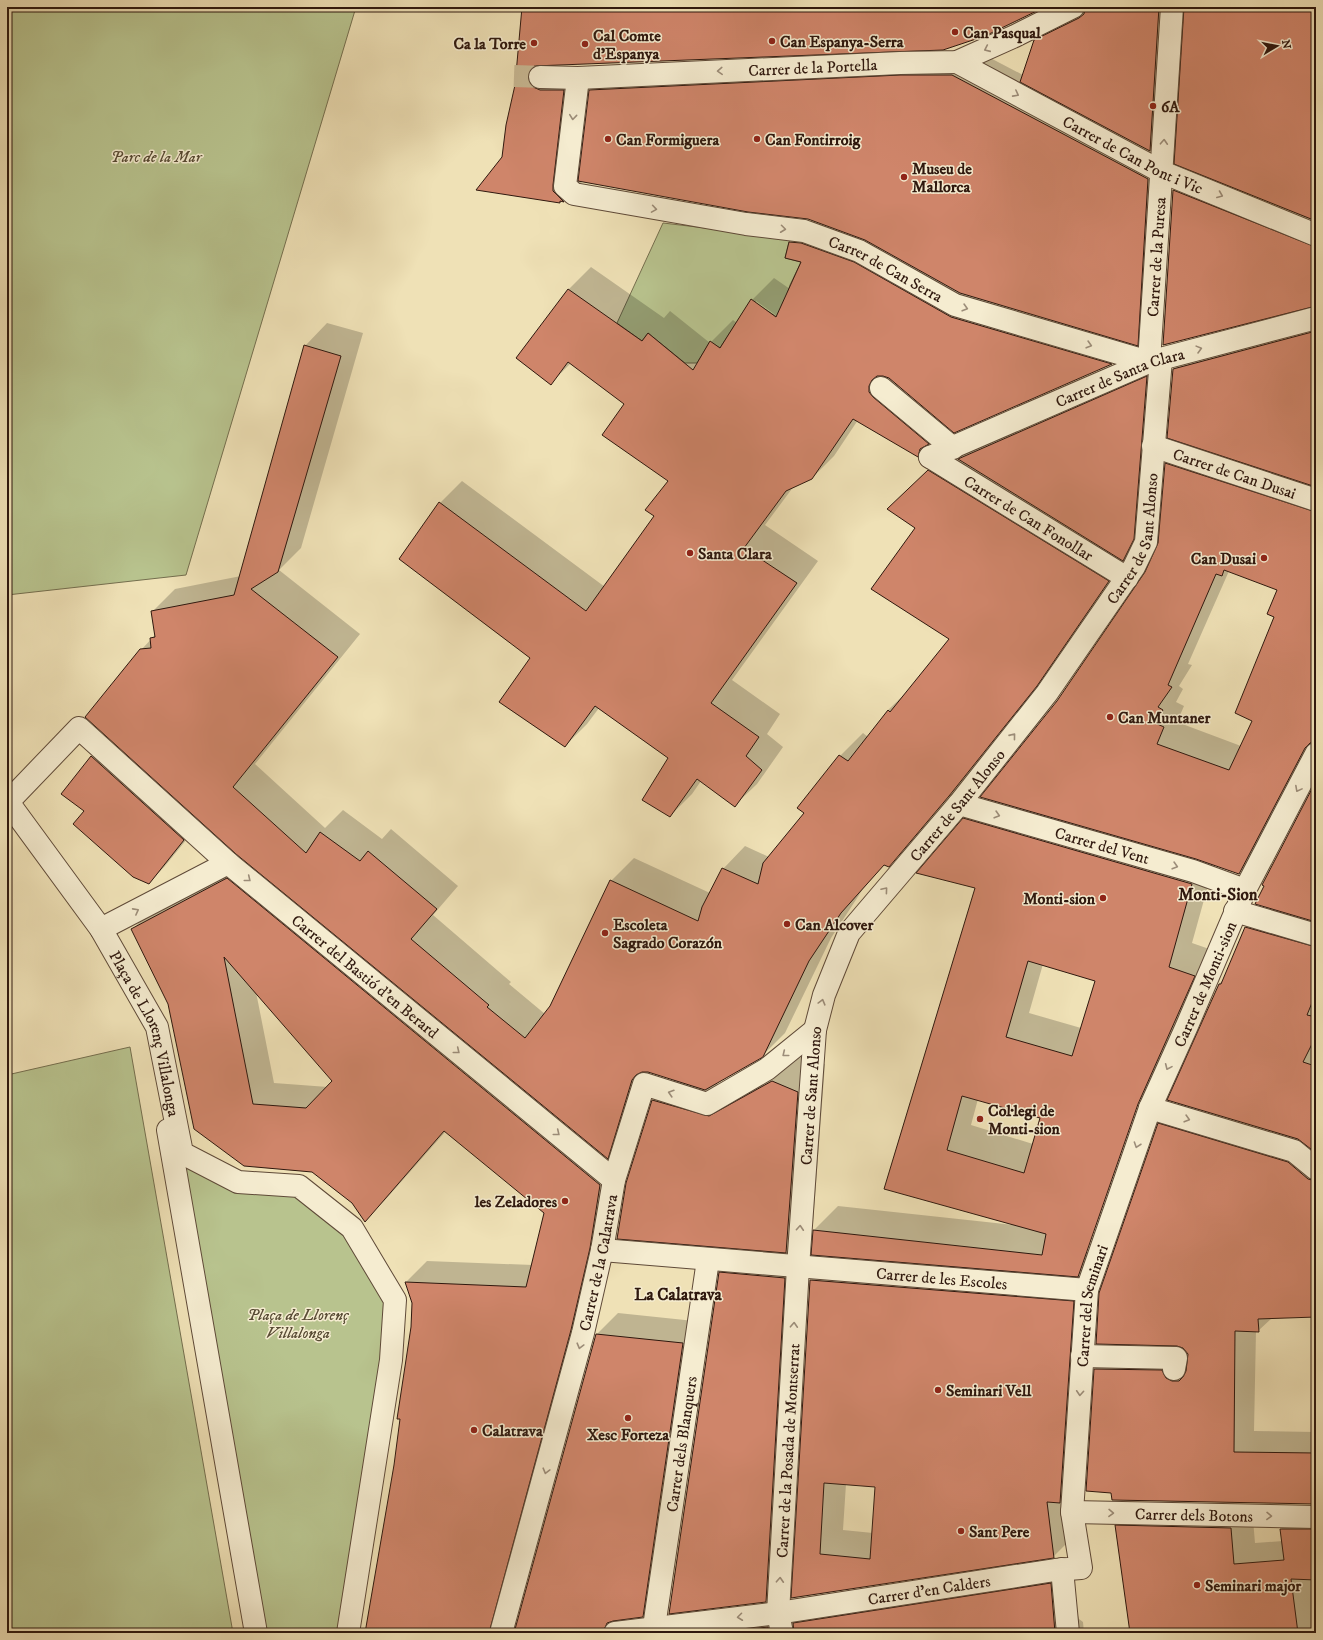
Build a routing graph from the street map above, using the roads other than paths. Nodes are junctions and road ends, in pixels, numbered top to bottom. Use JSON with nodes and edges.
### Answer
{"nodes":[{"id":1,"x":1073,"y":7,"type":"edge"},
{"id":2,"x":1172,"y":7,"type":"edge"},
{"id":3,"x":957,"y":62,"type":"junction"},
{"id":4,"x":540,"y":77,"type":"tunnel mouth"},
{"id":5,"x":578,"y":78,"type":"junction"},
{"id":6,"x":1162,"y":172,"type":"junction"},
{"id":7,"x":1316,"y":235,"type":"edge"},
{"id":8,"x":1316,"y":318,"type":"edge"},
{"id":9,"x":1155,"y":360,"type":"junction"},
{"id":10,"x":881,"y":388,"type":"dead end"},
{"id":11,"x":1153,"y":446,"type":"junction"},
{"id":12,"x":953,"y":448,"type":"junction"},
{"id":13,"x":930,"y":457,"type":"joint"},
{"id":14,"x":1316,"y":500,"type":"edge"},
{"id":15,"x":1127,"y":578,"type":"junction"},
{"id":16,"x":79,"y":728,"type":"joint"},
{"id":17,"x":1316,"y":754,"type":"edge"},
{"id":18,"x":959,"y":804,"type":"junction"},
{"id":19,"x":228,"y":863,"type":"junction"},
{"id":20,"x":1245,"y":890,"type":"junction"},
{"id":21,"x":1235,"y":911,"type":"junction"},
{"id":22,"x":101,"y":929,"type":"junction"},
{"id":23,"x":1316,"y":935,"type":"edge"},
{"id":24,"x":815,"y":1030,"type":"junction"},
{"id":25,"x":148,"y":1031,"type":"dead end"},
{"id":26,"x":1150,"y":1108,"type":"junction"},
{"id":27,"x":1316,"y":1169,"type":"edge"},
{"id":28,"x":614,"y":1180,"type":"junction"},
{"id":29,"x":602,"y":1250,"type":"junction"},
{"id":30,"x":708,"y":1260,"type":"junction"},
{"id":31,"x":798,"y":1267,"type":"junction"},
{"id":32,"x":1087,"y":1290,"type":"junction"},
{"id":33,"x":1082,"y":1356,"type":"junction"},
{"id":34,"x":1174,"y":1369,"type":"dead end"},
{"id":35,"x":1072,"y":1512,"type":"junction"},
{"id":36,"x":1316,"y":1517,"type":"edge"},
{"id":37,"x":1071,"y":1568,"type":"junction"},
{"id":38,"x":780,"y":1623,"type":"edge"},
{"id":39,"x":654,"y":1627,"type":"junction"},
{"id":40,"x":256,"y":1633,"type":"edge"},
{"id":41,"x":348,"y":1633,"type":"edge"},
{"id":42,"x":501,"y":1633,"type":"edge"},
{"id":43,"x":615,"y":1633,"type":"edge"},
{"id":44,"x":1068,"y":1633,"type":"edge"}],
"edges":[{"from":1,"to":3,"type":"street","name":"Carrer de la Portella","one_way":true},
{"from":6,"to":2,"type":"street","name":"Carrer de la Puresa","one_way":true},
{"from":3,"to":5,"type":"street","name":"Carrer de la Portella","one_way":true},
{"from":3,"to":6,"type":"street","name":"Carrer de Can Pont i Vic","one_way":true},
{"from":4,"to":5,"type":"street","name":"Carrer de la Portella"},
{"from":5,"to":9,"type":"street","name":"Carrer de Can Serra","one_way":true},
{"from":6,"to":7,"type":"street","name":"Carrer de Can Pont i Vic","one_way":true},
{"from":6,"to":9,"type":"street","name":"Carrer de la Puresa"},
{"from":9,"to":8,"type":"street","name":"Carrer de Santa Clara","one_way":true},
{"from":9,"to":11,"type":"street","name":"Carrer de Sant Alonso"},
{"from":9,"to":12,"type":"street","name":"Carrer de Santa Clara"},
{"from":10,"to":12,"type":"street"},
{"from":11,"to":14,"type":"street","name":"Carrer de Can Dusai"},
{"from":11,"to":15,"type":"street","name":"Carrer de Sant Alonso"},
{"from":12,"to":13,"type":"street","name":"Carrer de Santa Clara"},
{"from":13,"to":15,"type":"street","name":"Carrer de Can Fonollar"},
{"from":18,"to":15,"type":"street","name":"Carrer de Sant Alonso","one_way":true},
{"from":16,"to":19,"type":"street","name":"Carrer del Bastió d'en Berard"},
{"from":16,"to":22,"type":"street","name":"Plaça de Llorenç Villalonga"},
{"from":17,"to":20,"type":"street","name":"Carrer de Monti-sion","one_way":true},
{"from":18,"to":20,"type":"street","name":"Carrer del Vent","one_way":true},
{"from":24,"to":18,"type":"street","name":"Carrer de Sant Alonso","one_way":true},
{"from":22,"to":19,"type":"street","one_way":true},
{"from":19,"to":28,"type":"street","name":"Carrer del Bastió d'en Berard","one_way":true},
{"from":20,"to":21,"type":"street","name":"Carrer de Monti-sion"},
{"from":21,"to":23,"type":"street"},
{"from":21,"to":26,"type":"street","name":"Carrer de Monti-sion","one_way":true},
{"from":22,"to":41,"type":"street","name":"Plaça de Llorenç Villalonga"},
{"from":24,"to":28,"type":"street","name":"Carrer de la Calatrava","one_way":true},
{"from":31,"to":24,"type":"street","name":"Carrer de Sant Alonso","one_way":true},
{"from":25,"to":40,"type":"street"},
{"from":26,"to":27,"type":"street","one_way":true},
{"from":26,"to":32,"type":"street","name":"Carrer del Seminari","one_way":true},
{"from":28,"to":29,"type":"street","name":"Carrer de la Calatrava"},
{"from":29,"to":30,"type":"street","name":"Carrer de les Escoles"},
{"from":29,"to":42,"type":"street","name":"Carrer de la Calatrava","one_way":true},
{"from":30,"to":31,"type":"street","name":"Carrer de les Escoles"},
{"from":30,"to":39,"type":"street","name":"Carrer dels Blanquers"},
{"from":31,"to":32,"type":"street","name":"Carrer de les Escoles"},
{"from":38,"to":31,"type":"street","name":"Carrer de la Posada de Montserrat","one_way":true},
{"from":32,"to":33,"type":"street","name":"Carrer del Seminari"},
{"from":33,"to":34,"type":"street"},
{"from":33,"to":35,"type":"street","name":"Carrer del Seminari","one_way":true},
{"from":35,"to":36,"type":"street","name":"Carrer dels Botons","one_way":true},
{"from":35,"to":37,"type":"street","name":"Carrer del Seminari"},
{"from":37,"to":38,"type":"street","name":"Carrer d'en Calders"},
{"from":37,"to":44,"type":"street","name":"Carrer del Seminari"},
{"from":38,"to":39,"type":"street","name":"Carrer d'en Calders","one_way":true},
{"from":39,"to":43,"type":"street","name":"Carrer d'en Calders"}]}
